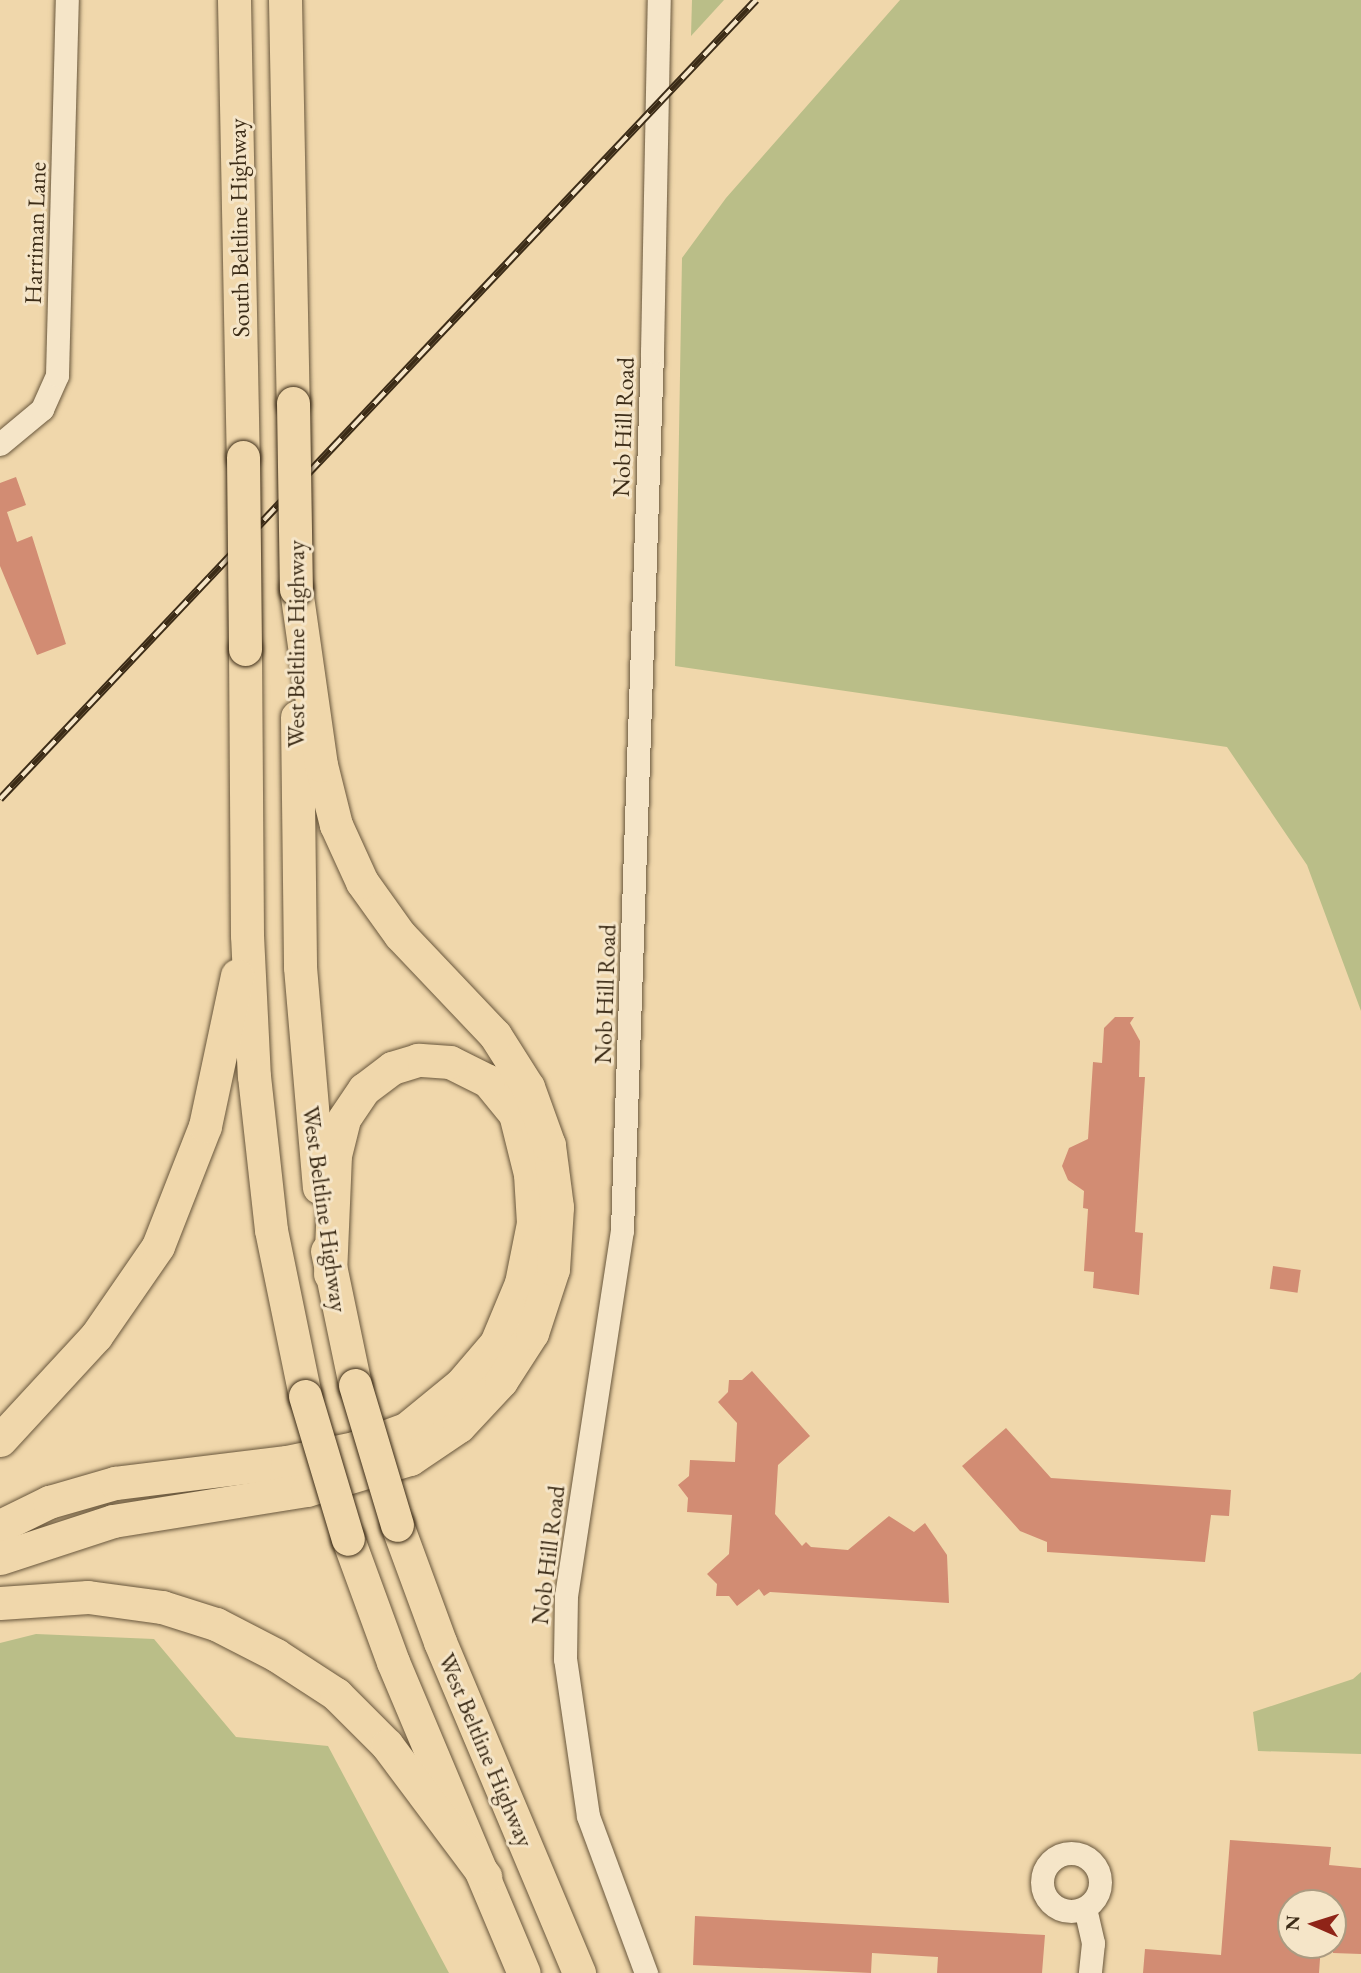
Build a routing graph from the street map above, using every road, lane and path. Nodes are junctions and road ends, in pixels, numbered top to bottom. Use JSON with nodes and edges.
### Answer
{"nodes":[{"id":1,"x":67,"y":0,"type":"edge"},
{"id":2,"x":234,"y":0,"type":"edge"},
{"id":3,"x":285,"y":0,"type":"edge"},
{"id":4,"x":659,"y":0,"type":"edge"},
{"id":5,"x":293,"y":403,"type":"joint"},
{"id":6,"x":0,"y":444,"type":"edge"},
{"id":7,"x":243,"y":457,"type":"joint"},
{"id":8,"x":296,"y":589,"type":"junction"},
{"id":9,"x":247,"y":935,"type":"junction"},
{"id":10,"x":330,"y":1274,"type":"junction"},
{"id":11,"x":0,"y":1440,"type":"edge"},
{"id":12,"x":0,"y":1526,"type":"edge"},
{"id":13,"x":0,"y":1558,"type":"edge"},
{"id":14,"x":0,"y":1603,"type":"edge"},
{"id":15,"x":485,"y":1876,"type":"junction"},
{"id":16,"x":1085,"y":1908,"type":"dead end"},
{"id":17,"x":524,"y":1973,"type":"edge"},
{"id":18,"x":579,"y":1973,"type":"edge"},
{"id":19,"x":646,"y":1973,"type":"edge"},
{"id":20,"x":1090,"y":1973,"type":"edge"}],
"edges":[{"from":1,"to":6,"type":"street","name":"Harriman Lane"},
{"from":2,"to":7,"type":"highway","name":"South Beltline Highway"},
{"from":3,"to":5,"type":"highway","name":"South Beltline Highway"},
{"from":4,"to":19,"type":"street","name":"Nob Hill Road"},
{"from":5,"to":8,"type":"highway","name":"West Beltline Highway","bridge":true},
{"from":7,"to":9,"type":"highway","name":"West Beltline Highway","bridge":true},
{"from":8,"to":10,"type":"highway","name":"West Beltline Highway"},
{"from":8,"to":13,"type":"highway"},
{"from":9,"to":11,"type":"highway"},
{"from":9,"to":15,"type":"highway","name":"West Beltline Highway","bridge":true},
{"from":10,"to":12,"type":"highway"},
{"from":10,"to":18,"type":"highway","name":"West Beltline Highway","bridge":true},
{"from":14,"to":15,"type":"highway"},
{"from":15,"to":17,"type":"highway","name":"West Beltline Highway"},
{"from":16,"to":20,"type":"street"}]}
